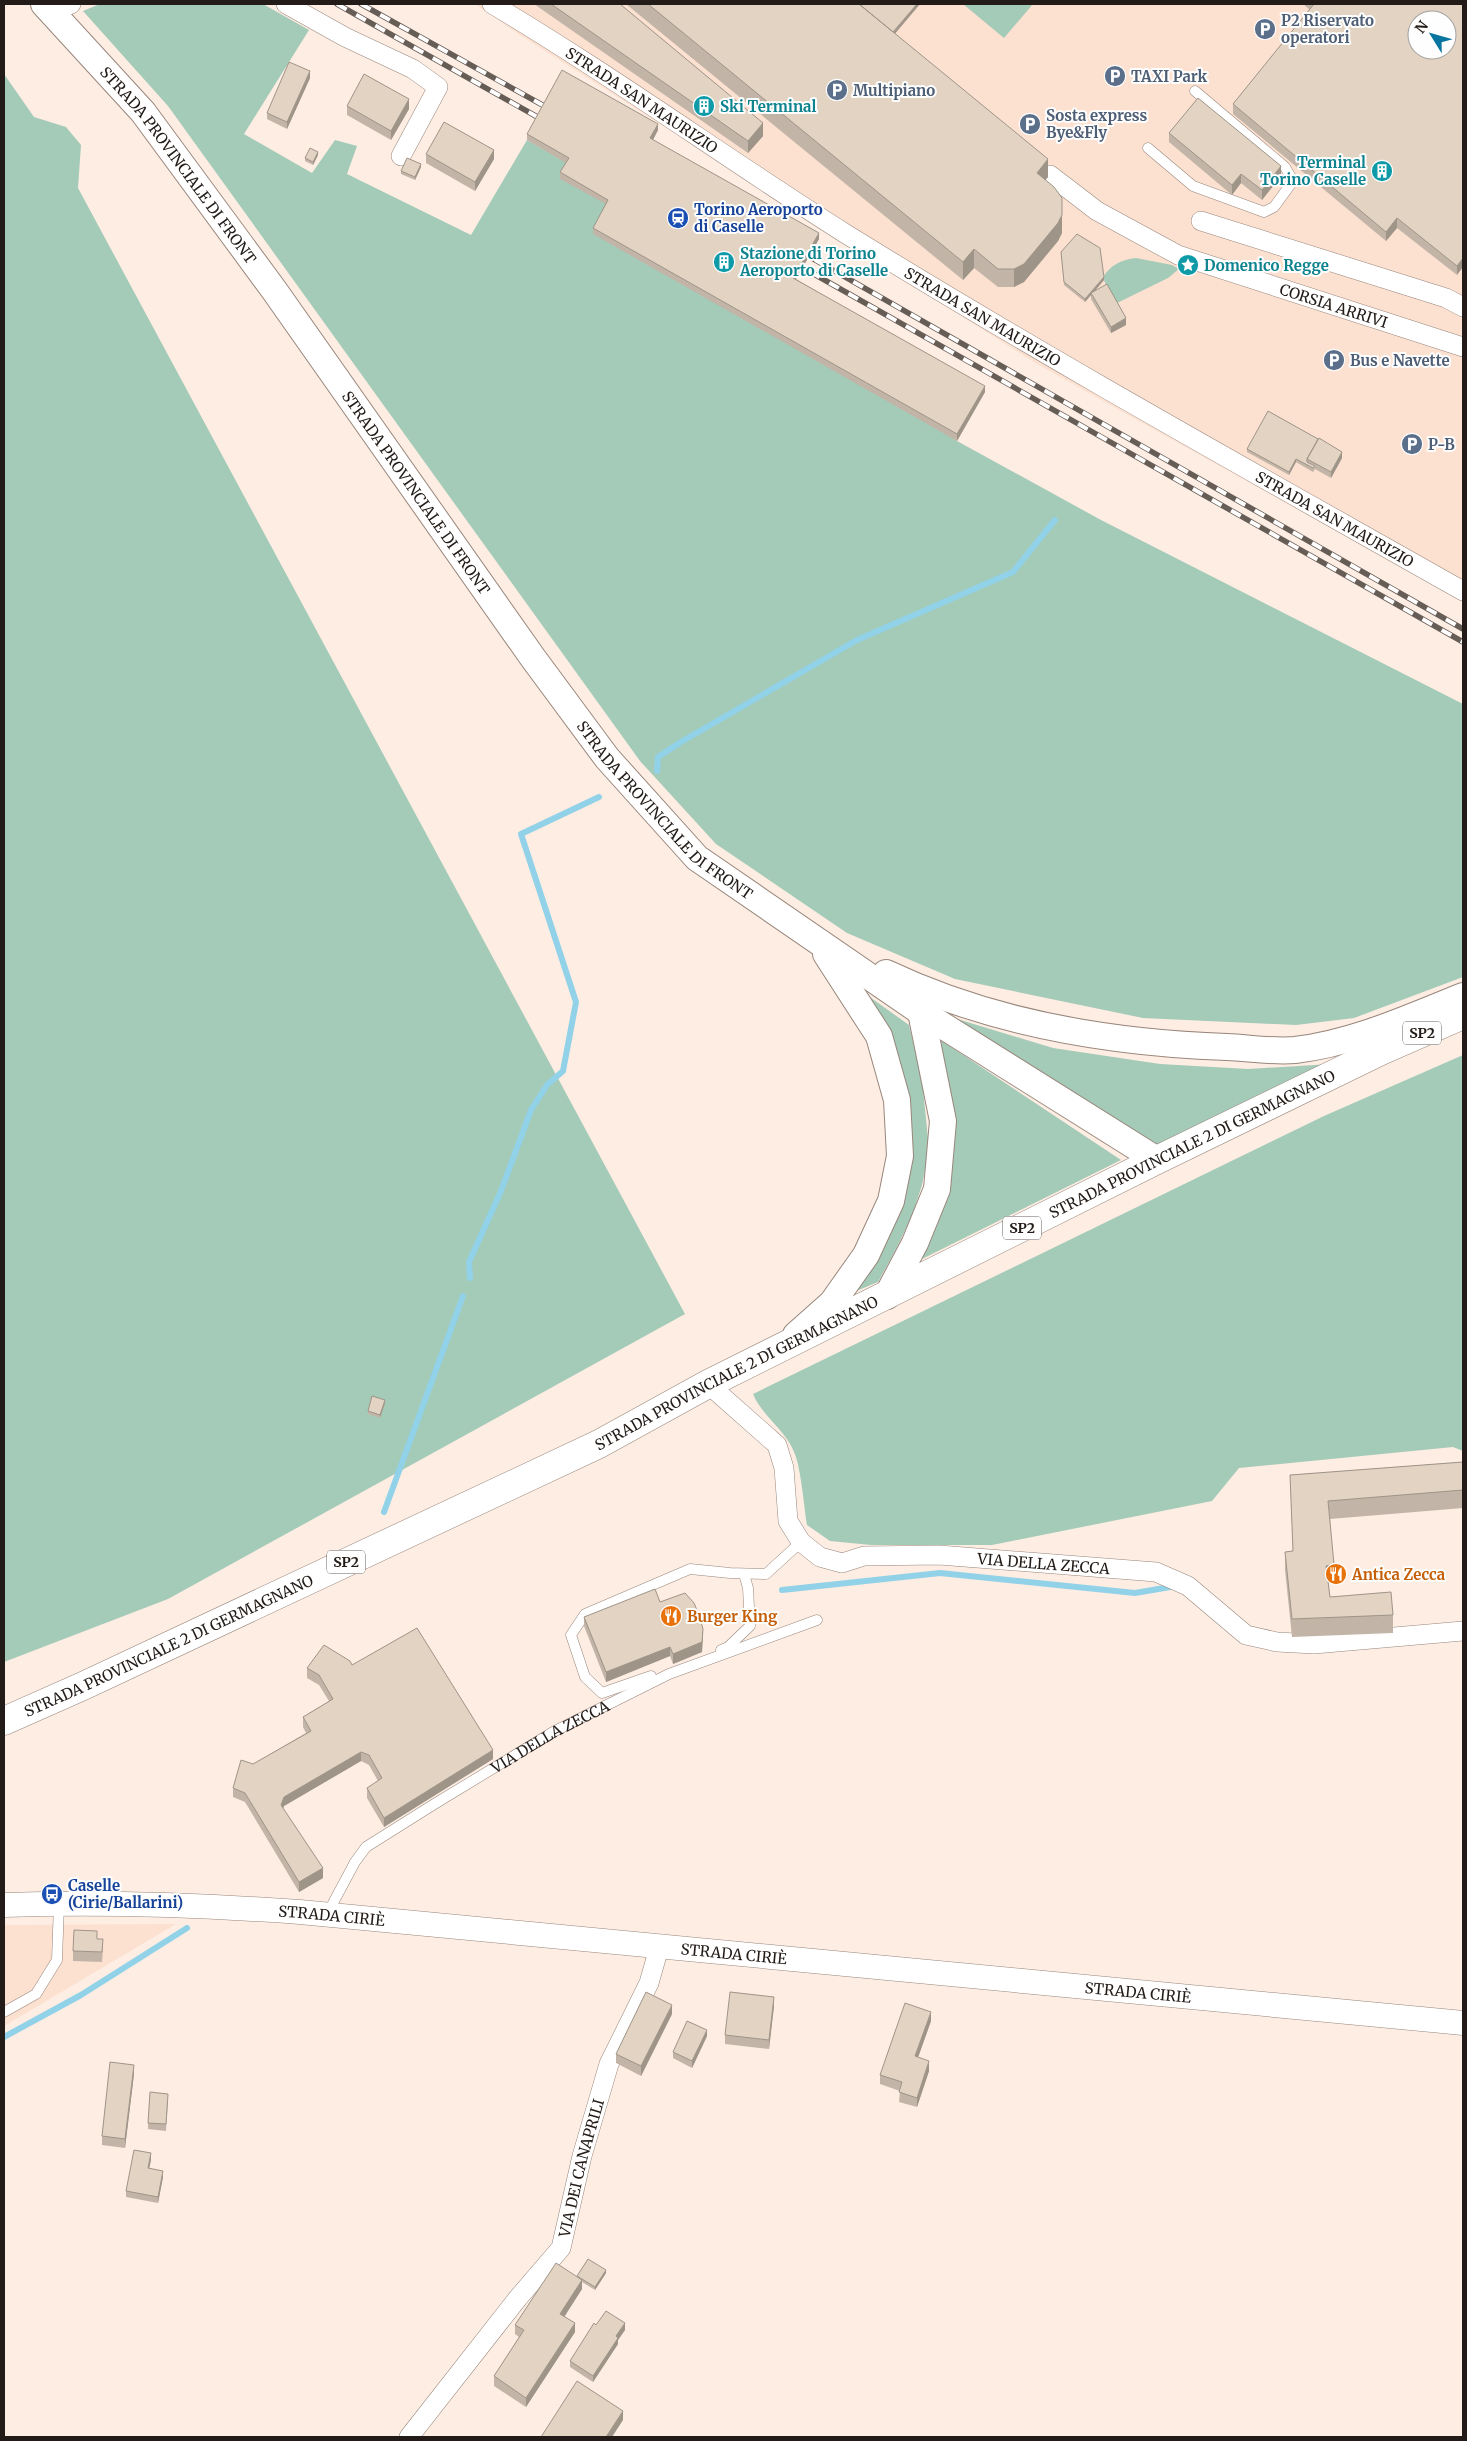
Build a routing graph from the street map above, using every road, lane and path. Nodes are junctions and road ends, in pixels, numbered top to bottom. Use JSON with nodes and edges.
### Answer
{"nodes":[{"id":1,"x":286,"y":4,"type":"edge"},
{"id":2,"x":492,"y":4,"type":"edge"},
{"id":3,"x":56,"y":7,"type":"edge"},
{"id":4,"x":1196,"y":91,"type":"dead end"},
{"id":5,"x":1148,"y":148,"type":"dead end"},
{"id":6,"x":402,"y":156,"type":"dead end"},
{"id":7,"x":1050,"y":175,"type":"dead end"},
{"id":8,"x":1201,"y":221,"type":"dead end"},
{"id":9,"x":1463,"y":306,"type":"edge"},
{"id":10,"x":1463,"y":347,"type":"edge"},
{"id":11,"x":1399,"y":555,"type":"junction"},
{"id":12,"x":1463,"y":575,"type":"edge"},
{"id":13,"x":1463,"y":592,"type":"edge"},
{"id":14,"x":815,"y":939,"type":"junction"},
{"id":15,"x":1463,"y":996,"type":"edge"},
{"id":16,"x":921,"y":1012,"type":"junction"},
{"id":17,"x":1463,"y":1015,"type":"edge"},
{"id":18,"x":1156,"y":1160,"type":"junction"},
{"id":19,"x":888,"y":1296,"type":"junction"},
{"id":20,"x":785,"y":1345,"type":"junction"},
{"id":21,"x":708,"y":1384,"type":"junction"},
{"id":22,"x":801,"y":1542,"type":"junction"},
{"id":23,"x":744,"y":1574,"type":"junction"},
{"id":24,"x":817,"y":1620,"type":"dead end"},
{"id":25,"x":1463,"y":1631,"type":"edge"},
{"id":26,"x":4,"y":1721,"type":"edge"},
{"id":27,"x":59,"y":1903,"type":"junction"},
{"id":28,"x":6,"y":1905,"type":"edge"},
{"id":29,"x":332,"y":1915,"type":"junction"},
{"id":30,"x":659,"y":1948,"type":"junction"},
{"id":31,"x":4,"y":2012,"type":"edge"},
{"id":32,"x":1463,"y":2023,"type":"edge"},
{"id":33,"x":409,"y":2437,"type":"edge"}],
"edges":[{"from":1,"to":6,"type":"street"},
{"from":2,"to":11,"type":"street","name":"STRADA SAN MAURIZIO"},
{"from":3,"to":14,"type":"main road","name":"STRADA PROVINCIALE DI FRONT"},
{"from":4,"to":5,"type":"lane"},
{"from":7,"to":10,"type":"street","name":"CORSIA ARRIVI"},
{"from":8,"to":9,"type":"street"},
{"from":11,"to":12,"type":"street"},
{"from":11,"to":13,"type":"street","name":"STRADA SAN MAURIZIO"},
{"from":14,"to":15,"type":"main road"},
{"from":14,"to":16,"type":"main road"},
{"from":14,"to":20,"type":"main road"},
{"from":16,"to":18,"type":"main road"},
{"from":16,"to":19,"type":"main road"},
{"from":17,"to":18,"type":"main road","name":"STRADA PROVINCIALE 2 DI GERMAGNANO","number":"SP2"},
{"from":18,"to":19,"type":"main road","name":"STRADA PROVINCIALE 2 DI GERMAGNANO","number":"SP2"},
{"from":19,"to":20,"type":"main road","name":"STRADA PROVINCIALE 2 DI GERMAGNANO","number":"SP2"},
{"from":20,"to":21,"type":"main road","name":"STRADA PROVINCIALE 2 DI GERMAGNANO","number":"SP2"},
{"from":21,"to":22,"type":"street","name":"VIA DELLA ZECCA"},
{"from":21,"to":26,"type":"main road","name":"STRADA PROVINCIALE 2 DI GERMAGNANO","number":"SP2"},
{"from":22,"to":23,"type":"lane"},
{"from":22,"to":25,"type":"street","name":"VIA DELLA ZECCA"},
{"from":23,"to":23,"type":"lane"},
{"from":24,"to":29,"type":"lane","name":"VIA DELLA ZECCA"},
{"from":27,"to":28,"type":"street","name":"STRADA CIRIÈ"},
{"from":27,"to":29,"type":"street","name":"STRADA CIRIÈ"},
{"from":27,"to":31,"type":"lane"},
{"from":29,"to":30,"type":"street","name":"STRADA CIRIÈ"},
{"from":30,"to":32,"type":"street","name":"STRADA CIRIÈ"},
{"from":30,"to":33,"type":"street","name":"VIA DEI CANAPRILI"}]}
